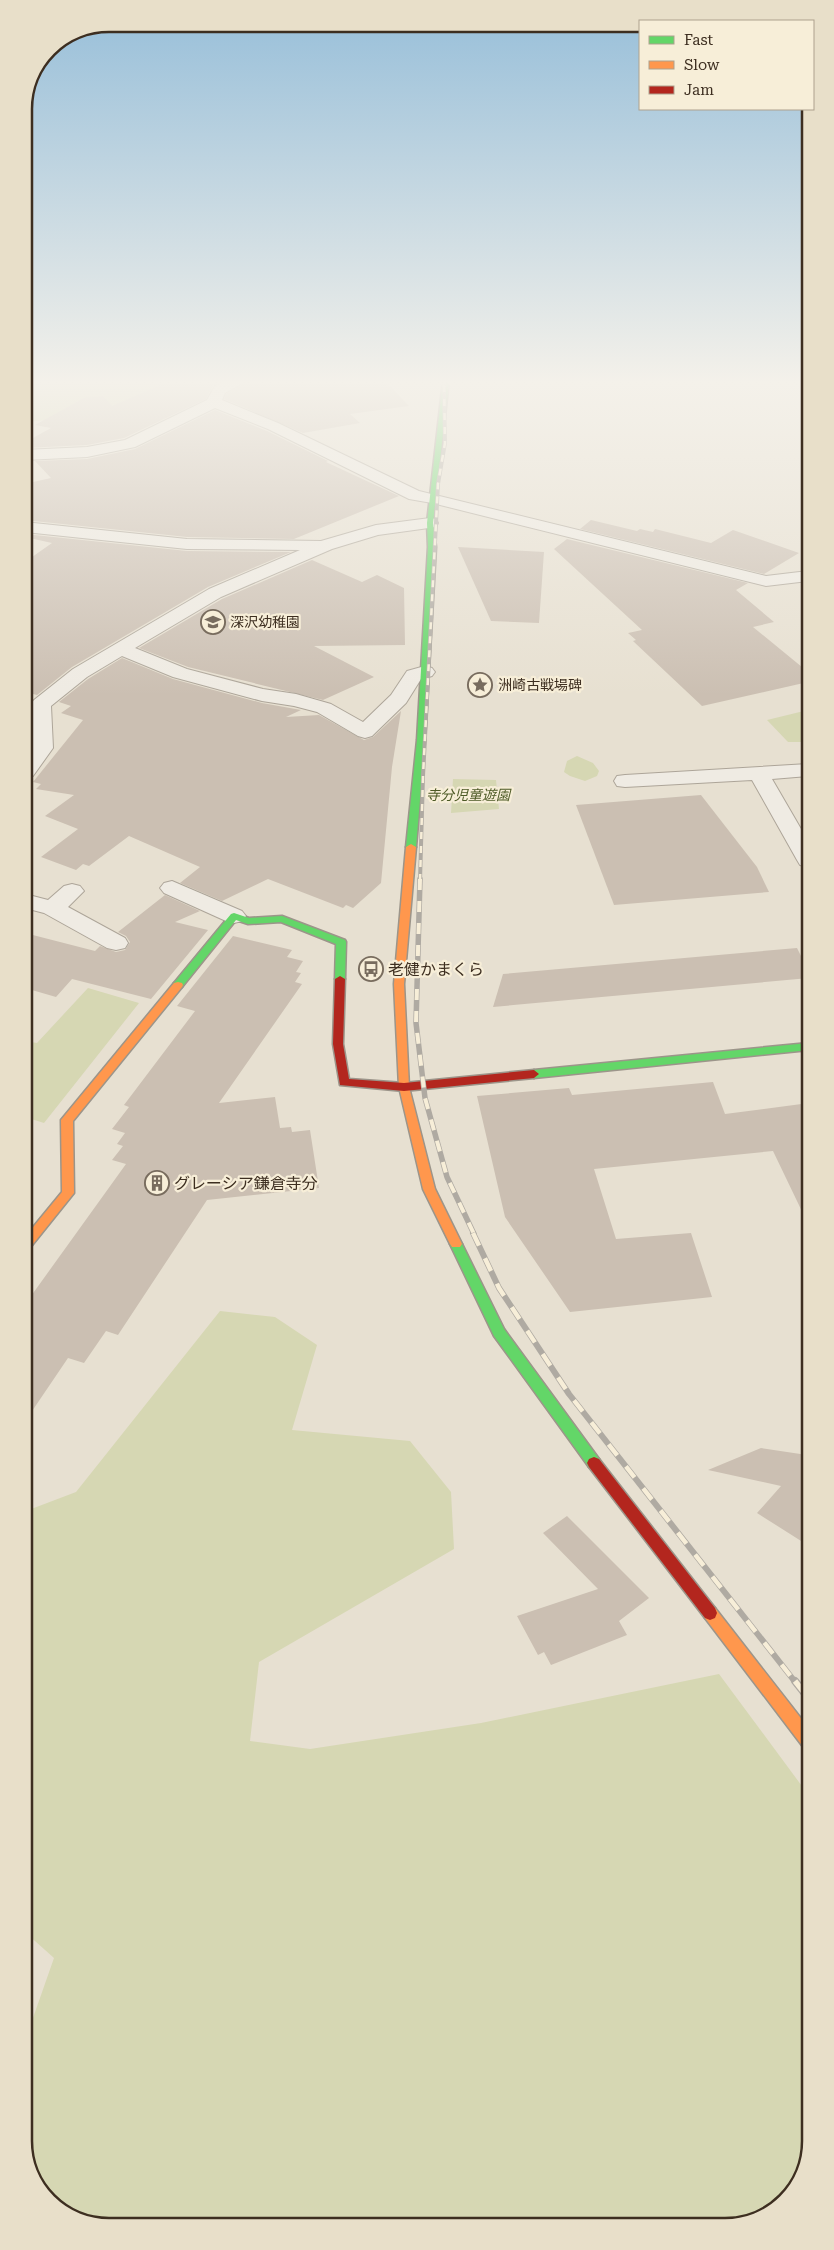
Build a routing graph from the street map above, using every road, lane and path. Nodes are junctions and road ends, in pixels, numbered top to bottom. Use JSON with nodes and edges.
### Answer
{"nodes":[{"id":1,"x":392,"y":485,"type":"edge"},
{"id":2,"x":434,"y":485,"type":"edge"},
{"id":3,"x":432,"y":498,"type":"junction"},
{"id":4,"x":430,"y":523,"type":"junction"},
{"id":5,"x":33,"y":528,"type":"edge"},
{"id":6,"x":326,"y":545,"type":"junction"},
{"id":7,"x":802,"y":577,"type":"edge"},
{"id":8,"x":120,"y":649,"type":"junction"},
{"id":9,"x":425,"y":672,"type":"junction"},
{"id":10,"x":33,"y":702,"type":"edge"},
{"id":11,"x":33,"y":761,"type":"edge"},
{"id":12,"x":802,"y":770,"type":"edge"},
{"id":13,"x":759,"y":774,"type":"junction"},
{"id":14,"x":625,"y":781,"type":"dead end"},
{"id":15,"x":802,"y":849,"type":"edge"},
{"id":16,"x":172,"y":888,"type":"dead end"},
{"id":17,"x":72,"y":891,"type":"dead end"},
{"id":18,"x":33,"y":903,"type":"edge"},
{"id":19,"x":52,"y":908,"type":"junction"},
{"id":20,"x":234,"y":916,"type":"junction"},
{"id":21,"x":116,"y":942,"type":"dead end"},
{"id":22,"x":802,"y":1047,"type":"edge"},
{"id":23,"x":404,"y":1087,"type":"junction"},
{"id":24,"x":32,"y":1238,"type":"edge"},
{"id":25,"x":802,"y":1733,"type":"edge"}],
"edges":[{"from":1,"to":3,"type":"street"},
{"from":2,"to":3,"type":"street"},
{"from":3,"to":4,"type":"street"},
{"from":3,"to":7,"type":"street"},
{"from":4,"to":6,"type":"street"},
{"from":4,"to":9,"type":"street"},
{"from":5,"to":6,"type":"street"},
{"from":6,"to":8,"type":"street"},
{"from":8,"to":9,"type":"street"},
{"from":8,"to":10,"type":"street"},
{"from":9,"to":23,"type":"street"},
{"from":10,"to":11,"type":"street"},
{"from":12,"to":13,"type":"street"},
{"from":13,"to":14,"type":"street"},
{"from":13,"to":15,"type":"street"},
{"from":16,"to":20,"type":"street"},
{"from":17,"to":19,"type":"street"},
{"from":18,"to":19,"type":"street"},
{"from":19,"to":21,"type":"street"},
{"from":20,"to":23,"type":"street"},
{"from":20,"to":24,"type":"street"},
{"from":22,"to":23,"type":"street"},
{"from":23,"to":25,"type":"street"}]}
